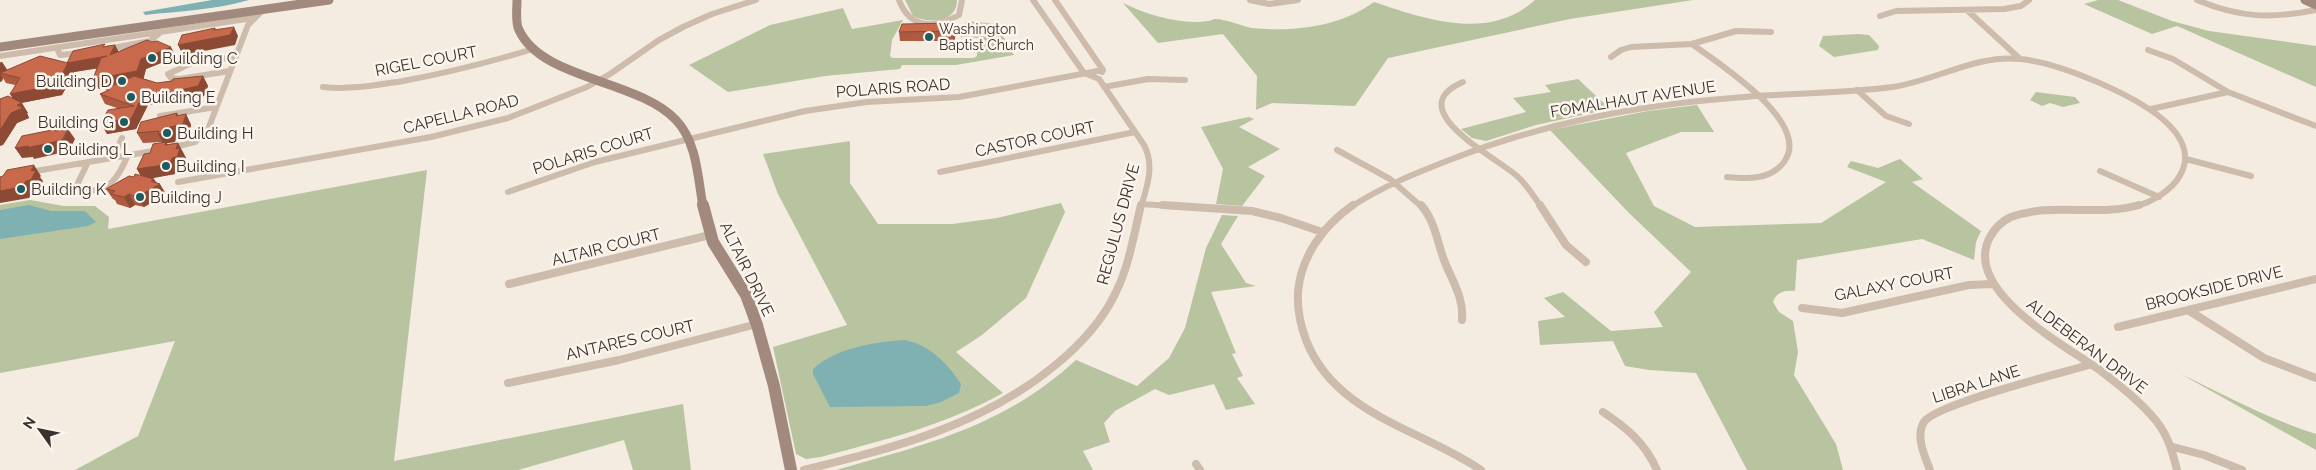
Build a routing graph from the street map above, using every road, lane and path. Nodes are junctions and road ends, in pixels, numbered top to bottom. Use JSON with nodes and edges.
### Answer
{"nodes":[{"id":1,"x":329,"y":0,"type":"edge"},
{"id":2,"x":517,"y":0,"type":"edge"},
{"id":3,"x":756,"y":0,"type":"edge"},
{"id":4,"x":899,"y":0,"type":"edge"},
{"id":5,"x":962,"y":0,"type":"edge"},
{"id":6,"x":1033,"y":0,"type":"edge"},
{"id":7,"x":1055,"y":0,"type":"edge"},
{"id":8,"x":1250,"y":0,"type":"edge"},
{"id":9,"x":1298,"y":0,"type":"edge"},
{"id":10,"x":2029,"y":0,"type":"edge"},
{"id":11,"x":2197,"y":0,"type":"edge"},
{"id":12,"x":2305,"y":0,"type":"edge"},
{"id":13,"x":2316,"y":5,"type":"edge"},
{"id":14,"x":264,"y":9,"type":"junction"},
{"id":15,"x":2316,"y":10,"type":"edge"},
{"id":16,"x":1968,"y":11,"type":"junction"},
{"id":17,"x":1880,"y":16,"type":"dead end"},
{"id":18,"x":254,"y":18,"type":"junction"},
{"id":19,"x":161,"y":32,"type":"junction"},
{"id":20,"x":1771,"y":32,"type":"dead end"},
{"id":21,"x":119,"y":34,"type":"junction"},
{"id":22,"x":104,"y":37,"type":"junction"},
{"id":23,"x":1692,"y":44,"type":"junction"},
{"id":24,"x":0,"y":47,"type":"edge"},
{"id":25,"x":57,"y":48,"type":"junction"},
{"id":26,"x":104,"y":49,"type":"edge"},
{"id":27,"x":533,"y":49,"type":"junction"},
{"id":28,"x":2148,"y":50,"type":"dead end"},
{"id":29,"x":86,"y":52,"type":"edge"},
{"id":30,"x":0,"y":56,"type":"edge"},
{"id":31,"x":236,"y":57,"type":"junction"},
{"id":32,"x":1611,"y":57,"type":"dead end"},
{"id":33,"x":2019,"y":58,"type":"junction"},
{"id":34,"x":1103,"y":70,"type":"junction"},
{"id":35,"x":230,"y":71,"type":"junction"},
{"id":36,"x":1084,"y":73,"type":"junction"},
{"id":37,"x":1099,"y":78,"type":"junction"},
{"id":38,"x":600,"y":80,"type":"junction"},
{"id":39,"x":1185,"y":80,"type":"dead end"},
{"id":40,"x":1463,"y":82,"type":"dead end"},
{"id":41,"x":323,"y":87,"type":"dead end"},
{"id":42,"x":1104,"y":87,"type":"junction"},
{"id":43,"x":1857,"y":90,"type":"junction"},
{"id":44,"x":2228,"y":92,"type":"junction"},
{"id":45,"x":1756,"y":95,"type":"junction"},
{"id":46,"x":216,"y":107,"type":"junction"},
{"id":47,"x":2151,"y":109,"type":"junction"},
{"id":48,"x":160,"y":116,"type":"edge"},
{"id":49,"x":1908,"y":124,"type":"dead end"},
{"id":50,"x":2316,"y":126,"type":"edge"},
{"id":51,"x":1135,"y":132,"type":"junction"},
{"id":52,"x":122,"y":138,"type":"dead end"},
{"id":53,"x":687,"y":138,"type":"junction"},
{"id":54,"x":1480,"y":148,"type":"junction"},
{"id":55,"x":1337,"y":150,"type":"dead end"},
{"id":56,"x":128,"y":155,"type":"junction"},
{"id":57,"x":113,"y":158,"type":"junction"},
{"id":58,"x":2186,"y":159,"type":"junction"},
{"id":59,"x":88,"y":162,"type":"junction"},
{"id":60,"x":2100,"y":171,"type":"dead end"},
{"id":61,"x":940,"y":172,"type":"dead end"},
{"id":62,"x":20,"y":173,"type":"edge"},
{"id":63,"x":2252,"y":176,"type":"dead end"},
{"id":64,"x":1727,"y":177,"type":"dead end"},
{"id":65,"x":178,"y":182,"type":"dead end"},
{"id":66,"x":1393,"y":182,"type":"junction"},
{"id":67,"x":508,"y":192,"type":"dead end"},
{"id":68,"x":2159,"y":198,"type":"junction"},
{"id":69,"x":1142,"y":204,"type":"junction"},
{"id":70,"x":1322,"y":232,"type":"junction"},
{"id":71,"x":710,"y":235,"type":"junction"},
{"id":72,"x":1586,"y":262,"type":"dead end"},
{"id":73,"x":2316,"y":279,"type":"edge"},
{"id":74,"x":508,"y":284,"type":"dead end"},
{"id":75,"x":1993,"y":284,"type":"junction"},
{"id":76,"x":1802,"y":308,"type":"dead end"},
{"id":77,"x":2188,"y":310,"type":"junction"},
{"id":78,"x":1462,"y":320,"type":"dead end"},
{"id":79,"x":757,"y":324,"type":"junction"},
{"id":80,"x":2118,"y":327,"type":"dead end"},
{"id":81,"x":2089,"y":365,"type":"junction"},
{"id":82,"x":2316,"y":378,"type":"edge"},
{"id":83,"x":508,"y":383,"type":"dead end"},
{"id":84,"x":1603,"y":412,"type":"dead end"},
{"id":85,"x":2173,"y":447,"type":"junction"},
{"id":86,"x":791,"y":470,"type":"edge"},
{"id":87,"x":804,"y":470,"type":"edge"},
{"id":88,"x":1481,"y":470,"type":"edge"},
{"id":89,"x":1657,"y":470,"type":"edge"},
{"id":90,"x":1930,"y":470,"type":"edge"},
{"id":91,"x":2177,"y":470,"type":"edge"},
{"id":92,"x":2242,"y":470,"type":"edge"}],
"edges":[{"from":1,"to":14,"type":"street"},
{"from":2,"to":27,"type":"street","name":"ALTAIR DRIVE"},
{"from":3,"to":38,"type":"street","name":"CAPELLA ROAD"},
{"from":4,"to":5,"type":"street"},
{"from":6,"to":36,"type":"street"},
{"from":7,"to":34,"type":"street"},
{"from":8,"to":9,"type":"street"},
{"from":10,"to":16,"type":"street"},
{"from":11,"to":15,"type":"street"},
{"from":12,"to":13,"type":"street"},
{"from":14,"to":18,"type":"street"},
{"from":14,"to":21,"type":"street"},
{"from":16,"to":17,"type":"street"},
{"from":16,"to":33,"type":"street"},
{"from":18,"to":19,"type":"street"},
{"from":18,"to":31,"type":"street"},
{"from":19,"to":21,"type":"street"},
{"from":19,"to":26,"type":"street"},
{"from":20,"to":23,"type":"street"},
{"from":21,"to":22,"type":"street"},
{"from":22,"to":24,"type":"street"},
{"from":22,"to":25,"type":"street"},
{"from":23,"to":32,"type":"street"},
{"from":23,"to":45,"type":"street"},
{"from":25,"to":29,"type":"street"},
{"from":25,"to":30,"type":"street"},
{"from":27,"to":38,"type":"street","name":"ALTAIR DRIVE"},
{"from":27,"to":41,"type":"street","name":"RIGEL COURT"},
{"from":28,"to":44,"type":"street"},
{"from":31,"to":35,"type":"street"},
{"from":31,"to":35,"type":"street"},
{"from":33,"to":43,"type":"street","name":"FOMALHAUT AVENUE"},
{"from":33,"to":47,"type":"street","name":"FOMALHAUT AVENUE"},
{"from":34,"to":36,"type":"street","name":"POLARIS ROAD"},
{"from":34,"to":37,"type":"street"},
{"from":35,"to":46,"type":"street"},
{"from":36,"to":37,"type":"street"},
{"from":36,"to":53,"type":"street","name":"POLARIS ROAD"},
{"from":37,"to":42,"type":"street","name":"REGULUS DRIVE"},
{"from":38,"to":53,"type":"street","name":"ALTAIR DRIVE"},
{"from":38,"to":65,"type":"street","name":"CAPELLA ROAD"},
{"from":39,"to":42,"type":"street"},
{"from":40,"to":54,"type":"street"},
{"from":42,"to":51,"type":"street","name":"REGULUS DRIVE"},
{"from":43,"to":45,"type":"street","name":"FOMALHAUT AVENUE"},
{"from":43,"to":49,"type":"street"},
{"from":44,"to":47,"type":"street"},
{"from":44,"to":50,"type":"street"},
{"from":45,"to":54,"type":"street","name":"FOMALHAUT AVENUE"},
{"from":45,"to":64,"type":"street"},
{"from":46,"to":48,"type":"street"},
{"from":46,"to":56,"type":"street"},
{"from":47,"to":58,"type":"street"},
{"from":51,"to":61,"type":"street","name":"CASTOR COURT"},
{"from":51,"to":69,"type":"street","name":"REGULUS DRIVE"},
{"from":52,"to":57,"type":"street"},
{"from":53,"to":67,"type":"street","name":"POLARIS COURT"},
{"from":53,"to":71,"type":"street","name":"ALTAIR DRIVE"},
{"from":54,"to":66,"type":"street","name":"FOMALHAUT AVENUE"},
{"from":54,"to":72,"type":"street"},
{"from":55,"to":66,"type":"street"},
{"from":56,"to":57,"type":"street"},
{"from":56,"to":59,"type":"street"},
{"from":57,"to":59,"type":"street"},
{"from":58,"to":63,"type":"street"},
{"from":58,"to":68,"type":"street","name":"ALDEBERAN DRIVE"},
{"from":59,"to":62,"type":"street"},
{"from":60,"to":68,"type":"street"},
{"from":66,"to":70,"type":"street","name":"FOMALHAUT AVENUE"},
{"from":66,"to":78,"type":"street"},
{"from":68,"to":75,"type":"street","name":"ALDEBERAN DRIVE"},
{"from":69,"to":70,"type":"street"},
{"from":69,"to":87,"type":"street","name":"REGULUS DRIVE"},
{"from":70,"to":88,"type":"street","name":"FOMALHAUT AVENUE"},
{"from":71,"to":74,"type":"street","name":"ALTAIR COURT"},
{"from":71,"to":79,"type":"street","name":"ALTAIR DRIVE"},
{"from":73,"to":77,"type":"street","name":"BROOKSIDE DRIVE"},
{"from":75,"to":76,"type":"street","name":"GALAXY COURT"},
{"from":75,"to":81,"type":"street","name":"ALDEBERAN DRIVE"},
{"from":77,"to":80,"type":"street","name":"BROOKSIDE DRIVE"},
{"from":77,"to":82,"type":"street"},
{"from":79,"to":83,"type":"street","name":"ANTARES COURT"},
{"from":79,"to":86,"type":"street","name":"ALTAIR DRIVE"},
{"from":81,"to":85,"type":"street","name":"ALDEBERAN DRIVE"},
{"from":81,"to":90,"type":"street","name":"LIBRA LANE"},
{"from":84,"to":89,"type":"street"},
{"from":85,"to":91,"type":"street","name":"ALDEBERAN DRIVE"},
{"from":85,"to":92,"type":"street"}]}
